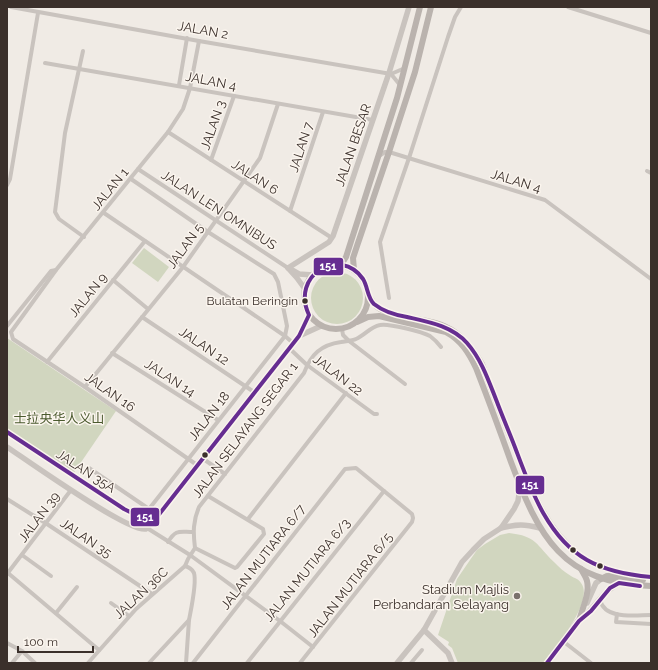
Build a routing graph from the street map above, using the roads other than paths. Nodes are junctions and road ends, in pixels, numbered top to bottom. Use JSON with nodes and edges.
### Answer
{"nodes":[{"id":1,"x":11,"y":7,"type":"edge"},
{"id":2,"x":409,"y":7,"type":"edge"},
{"id":3,"x":420,"y":7,"type":"edge"},
{"id":4,"x":431,"y":7,"type":"edge"},
{"id":5,"x":461,"y":7,"type":"edge"},
{"id":6,"x":568,"y":7,"type":"edge"},
{"id":7,"x":38,"y":13,"type":"junction"},
{"id":8,"x":651,"y":33,"type":"edge"},
{"id":9,"x":187,"y":38,"type":"junction"},
{"id":10,"x":199,"y":41,"type":"junction"},
{"id":11,"x":83,"y":51,"type":"dead end"},
{"id":12,"x":44,"y":63,"type":"dead end"},
{"id":13,"x":405,"y":68,"type":"junction"},
{"id":14,"x":79,"y":69,"type":"junction"},
{"id":15,"x":390,"y":74,"type":"junction"},
{"id":16,"x":179,"y":85,"type":"junction"},
{"id":17,"x":400,"y":85,"type":"junction"},
{"id":18,"x":190,"y":88,"type":"junction"},
{"id":19,"x":234,"y":96,"type":"junction"},
{"id":20,"x":278,"y":104,"type":"junction"},
{"id":21,"x":323,"y":112,"type":"junction"},
{"id":22,"x":373,"y":120,"type":"junction"},
{"id":23,"x":168,"y":132,"type":"junction"},
{"id":24,"x":390,"y":152,"type":"junction"},
{"id":25,"x":379,"y":156,"type":"junction"},
{"id":26,"x":409,"y":158,"type":"junction"},
{"id":27,"x":211,"y":160,"type":"junction"},
{"id":28,"x":138,"y":170,"type":"junction"},
{"id":29,"x":131,"y":178,"type":"junction"},
{"id":30,"x":244,"y":181,"type":"junction"},
{"id":31,"x":7,"y":184,"type":"edge"},
{"id":32,"x":290,"y":211,"type":"junction"},
{"id":33,"x":104,"y":213,"type":"junction"},
{"id":34,"x":216,"y":221,"type":"junction"},
{"id":35,"x":208,"y":232,"type":"junction"},
{"id":36,"x":84,"y":237,"type":"junction"},
{"id":37,"x":332,"y":238,"type":"junction"},
{"id":38,"x":144,"y":240,"type":"junction"},
{"id":39,"x":341,"y":266,"type":"junction"},
{"id":40,"x":183,"y":267,"type":"junction"},
{"id":41,"x":288,"y":268,"type":"junction"},
{"id":42,"x":56,"y":270,"type":"junction"},
{"id":43,"x":354,"y":270,"type":"junction"},
{"id":44,"x":313,"y":275,"type":"junction"},
{"id":45,"x":651,"y":279,"type":"edge"},
{"id":46,"x":113,"y":280,"type":"junction"},
{"id":47,"x":305,"y":289,"type":"junction"},
{"id":48,"x":369,"y":296,"type":"junction"},
{"id":49,"x":389,"y":298,"type":"dead end"},
{"id":50,"x":148,"y":309,"type":"junction"},
{"id":51,"x":309,"y":315,"type":"junction"},
{"id":52,"x":142,"y":318,"type":"junction"},
{"id":53,"x":357,"y":322,"type":"junction"},
{"id":54,"x":7,"y":326,"type":"edge"},
{"id":55,"x":321,"y":326,"type":"junction"},
{"id":56,"x":342,"y":329,"type":"junction"},
{"id":57,"x":11,"y":336,"type":"joint"},
{"id":58,"x":285,"y":336,"type":"junction"},
{"id":59,"x":299,"y":336,"type":"junction"},
{"id":60,"x":349,"y":341,"type":"junction"},
{"id":61,"x":293,"y":343,"type":"junction"},
{"id":62,"x":441,"y":347,"type":"dead end"},
{"id":63,"x":289,"y":348,"type":"junction"},
{"id":64,"x":112,"y":353,"type":"junction"},
{"id":65,"x":48,"y":362,"type":"junction"},
{"id":66,"x":307,"y":365,"type":"junction"},
{"id":67,"x":405,"y":384,"type":"dead end"},
{"id":68,"x":245,"y":386,"type":"junction"},
{"id":69,"x":85,"y":387,"type":"junction"},
{"id":70,"x":254,"y":392,"type":"junction"},
{"id":71,"x":346,"y":393,"type":"junction"},
{"id":72,"x":378,"y":414,"type":"dead end"},
{"id":73,"x":218,"y":420,"type":"junction"},
{"id":74,"x":7,"y":432,"type":"edge"},
{"id":75,"x":7,"y":447,"type":"edge"},
{"id":76,"x":202,"y":458,"type":"junction"},
{"id":77,"x":188,"y":459,"type":"junction"},
{"id":78,"x":197,"y":465,"type":"junction"},
{"id":79,"x":88,"y":468,"type":"dead end"},
{"id":80,"x":225,"y":474,"type":"junction"},
{"id":81,"x":520,"y":486,"type":"junction"},
{"id":82,"x":71,"y":490,"type":"junction"},
{"id":83,"x":384,"y":491,"type":"junction"},
{"id":84,"x":208,"y":496,"type":"junction"},
{"id":85,"x":7,"y":499,"type":"edge"},
{"id":86,"x":149,"y":509,"type":"junction"},
{"id":87,"x":158,"y":516,"type":"junction"},
{"id":88,"x":248,"y":519,"type":"junction"},
{"id":89,"x":47,"y":524,"type":"junction"},
{"id":90,"x":147,"y":528,"type":"junction"},
{"id":91,"x":501,"y":528,"type":"junction"},
{"id":92,"x":540,"y":528,"type":"junction"},
{"id":93,"x":193,"y":532,"type":"junction"},
{"id":94,"x":168,"y":542,"type":"junction"},
{"id":95,"x":568,"y":545,"type":"junction"},
{"id":96,"x":195,"y":548,"type":"junction"},
{"id":97,"x":560,"y":552,"type":"junction"},
{"id":98,"x":22,"y":555,"type":"junction"},
{"id":99,"x":190,"y":555,"type":"junction"},
{"id":100,"x":185,"y":566,"type":"junction"},
{"id":101,"x":580,"y":568,"type":"junction"},
{"id":102,"x":8,"y":573,"type":"edge"},
{"id":103,"x":51,"y":576,"type":"dead end"},
{"id":104,"x":651,"y":578,"type":"edge"},
{"id":105,"x":601,"y":579,"type":"junction"},
{"id":106,"x":619,"y":583,"type":"junction"},
{"id":107,"x":651,"y":586,"type":"edge"},
{"id":108,"x":77,"y":587,"type":"dead end"},
{"id":109,"x":152,"y":594,"type":"junction"},
{"id":110,"x":245,"y":595,"type":"junction"},
{"id":111,"x":600,"y":600,"type":"junction"},
{"id":112,"x":111,"y":603,"type":"dead end"},
{"id":113,"x":56,"y":613,"type":"junction"},
{"id":114,"x":617,"y":614,"type":"junction"},
{"id":115,"x":651,"y":615,"type":"edge"},
{"id":116,"x":129,"y":616,"type":"junction"},
{"id":117,"x":189,"y":620,"type":"junction"},
{"id":118,"x":280,"y":620,"type":"junction"},
{"id":119,"x":579,"y":621,"type":"junction"},
{"id":120,"x":651,"y":624,"type":"edge"},
{"id":121,"x":424,"y":630,"type":"junction"},
{"id":122,"x":564,"y":642,"type":"junction"},
{"id":123,"x":7,"y":643,"type":"edge"},
{"id":124,"x":313,"y":647,"type":"junction"},
{"id":125,"x":99,"y":650,"type":"junction"},
{"id":126,"x":422,"y":650,"type":"dead end"},
{"id":127,"x":22,"y":651,"type":"junction"},
{"id":128,"x":12,"y":663,"type":"edge"},
{"id":129,"x":35,"y":663,"type":"edge"},
{"id":130,"x":88,"y":663,"type":"edge"},
{"id":131,"x":149,"y":663,"type":"edge"},
{"id":132,"x":186,"y":663,"type":"edge"},
{"id":133,"x":193,"y":663,"type":"edge"},
{"id":134,"x":247,"y":663,"type":"edge"},
{"id":135,"x":300,"y":663,"type":"edge"},
{"id":136,"x":397,"y":663,"type":"edge"},
{"id":137,"x":411,"y":663,"type":"edge"},
{"id":138,"x":452,"y":663,"type":"edge"},
{"id":139,"x":547,"y":663,"type":"edge"},
{"id":140,"x":591,"y":663,"type":"edge"}],
"edges":[{"from":1,"to":7,"type":"street","name":"JALAN 2"},
{"from":2,"to":15,"type":"street","name":"JALAN BESAR"},
{"from":3,"to":13,"type":"main road","name":"JALAN BESAR"},
{"from":4,"to":24,"type":"main road"},
{"from":5,"to":26,"type":"street"},
{"from":6,"to":8,"type":"street"},
{"from":7,"to":9,"type":"street","name":"JALAN 2"},
{"from":7,"to":31,"type":"street"},
{"from":9,"to":10,"type":"street","name":"JALAN 2"},
{"from":9,"to":16,"type":"street"},
{"from":10,"to":15,"type":"street","name":"JALAN 2"},
{"from":10,"to":18,"type":"street","name":"JALAN 1"},
{"from":11,"to":14,"type":"street"},
{"from":12,"to":14,"type":"street","name":"JALAN 4"},
{"from":13,"to":15,"type":"street"},
{"from":13,"to":17,"type":"main road","name":"JALAN BESAR"},
{"from":14,"to":16,"type":"street","name":"JALAN 4"},
{"from":14,"to":36,"type":"street"},
{"from":15,"to":17,"type":"street"},
{"from":15,"to":22,"type":"street","name":"JALAN BESAR"},
{"from":16,"to":18,"type":"street","name":"JALAN 4"},
{"from":17,"to":25,"type":"main road","name":"JALAN BESAR"},
{"from":18,"to":19,"type":"street","name":"JALAN 4"},
{"from":18,"to":23,"type":"street","name":"JALAN 1"},
{"from":19,"to":20,"type":"street","name":"JALAN 4"},
{"from":19,"to":27,"type":"street","name":"JALAN 3"},
{"from":20,"to":21,"type":"street","name":"JALAN 4"},
{"from":20,"to":30,"type":"street","name":"JALAN 5"},
{"from":21,"to":22,"type":"street","name":"JALAN 4"},
{"from":21,"to":32,"type":"street","name":"JALAN 7"},
{"from":22,"to":37,"type":"street","name":"JALAN BESAR"},
{"from":23,"to":27,"type":"street","name":"JALAN 6"},
{"from":23,"to":28,"type":"street","name":"JALAN 1"},
{"from":24,"to":25,"type":"street"},
{"from":24,"to":26,"type":"street","name":"JALAN 4"},
{"from":24,"to":43,"type":"main road"},
{"from":25,"to":39,"type":"main road","name":"JALAN BESAR"},
{"from":26,"to":45,"type":"street","name":"JALAN 4"},
{"from":26,"to":49,"type":"street"},
{"from":27,"to":30,"type":"street","name":"JALAN 6"},
{"from":28,"to":29,"type":"street","name":"JALAN 1"},
{"from":28,"to":34,"type":"street","name":"JALAN LEN OMNIBUS"},
{"from":29,"to":33,"type":"street","name":"JALAN 1"},
{"from":29,"to":35,"type":"street"},
{"from":30,"to":32,"type":"street","name":"JALAN 6"},
{"from":30,"to":34,"type":"street","name":"JALAN 5"},
{"from":32,"to":37,"type":"street","name":"JALAN 6"},
{"from":33,"to":36,"type":"street","name":"JALAN 1"},
{"from":33,"to":38,"type":"street"},
{"from":34,"to":35,"type":"street","name":"JALAN 5"},
{"from":34,"to":41,"type":"street","name":"JALAN LEN OMNIBUS"},
{"from":35,"to":40,"type":"street","name":"JALAN 5"},
{"from":35,"to":58,"type":"street"},
{"from":36,"to":42,"type":"street","name":"JALAN 1"},
{"from":37,"to":41,"type":"street"},
{"from":38,"to":40,"type":"street"},
{"from":38,"to":46,"type":"street","name":"JALAN 9"},
{"from":39,"to":43,"type":"main road"},
{"from":39,"to":44,"type":"main road"},
{"from":40,"to":50,"type":"street","name":"JALAN 5"},
{"from":40,"to":58,"type":"street"},
{"from":41,"to":44,"type":"street","name":"JALAN LEN OMNIBUS"},
{"from":41,"to":47,"type":"street","name":"JALAN LEN OMNIBUS"},
{"from":42,"to":54,"type":"street"},
{"from":42,"to":57,"type":"street","name":"JALAN 1"},
{"from":43,"to":48,"type":"main road"},
{"from":44,"to":47,"type":"main road"},
{"from":46,"to":50,"type":"street"},
{"from":46,"to":65,"type":"street","name":"JALAN 9"},
{"from":47,"to":51,"type":"main road"},
{"from":48,"to":53,"type":"main road"},
{"from":48,"to":95,"type":"main road"},
{"from":50,"to":52,"type":"street","name":"JALAN 5"},
{"from":51,"to":55,"type":"main road"},
{"from":51,"to":59,"type":"street"},
{"from":52,"to":64,"type":"street","name":"JALAN 5"},
{"from":52,"to":68,"type":"street","name":"JALAN 12"},
{"from":53,"to":56,"type":"main road"},
{"from":53,"to":81,"type":"main road"},
{"from":55,"to":56,"type":"main road"},
{"from":55,"to":59,"type":"street"},
{"from":56,"to":60,"type":"street"},
{"from":57,"to":65,"type":"street","name":"JALAN 16"},
{"from":58,"to":61,"type":"street"},
{"from":58,"to":68,"type":"street","name":"JALAN 18"},
{"from":59,"to":61,"type":"street"},
{"from":60,"to":62,"type":"street","name":"JALAN SELAYANG SEGAR 1"},
{"from":60,"to":66,"type":"street","name":"JALAN SELAYANG SEGAR 1"},
{"from":60,"to":67,"type":"street"},
{"from":61,"to":63,"type":"street"},
{"from":63,"to":66,"type":"street","name":"JALAN 22"},
{"from":63,"to":70,"type":"street"},
{"from":64,"to":69,"type":"street","name":"JALAN 5"},
{"from":64,"to":73,"type":"street","name":"JALAN 14"},
{"from":65,"to":69,"type":"street","name":"JALAN 16"},
{"from":66,"to":71,"type":"street","name":"JALAN 22"},
{"from":66,"to":80,"type":"street","name":"JALAN SELAYANG SEGAR 1"},
{"from":68,"to":70,"type":"street","name":"JALAN 12"},
{"from":68,"to":73,"type":"street","name":"JALAN 18"},
{"from":69,"to":77,"type":"street","name":"JALAN 16"},
{"from":70,"to":76,"type":"street"},
{"from":71,"to":72,"type":"street","name":"JALAN 22"},
{"from":71,"to":88,"type":"street"},
{"from":73,"to":77,"type":"street","name":"JALAN 18"},
{"from":74,"to":87,"type":"street","name":"JALAN 35A"},
{"from":75,"to":82,"type":"street","name":"JALAN 35A"},
{"from":76,"to":78,"type":"street"},
{"from":76,"to":80,"type":"street"},
{"from":77,"to":78,"type":"street","name":"JALAN 16"},
{"from":77,"to":86,"type":"street","name":"JALAN 18"},
{"from":78,"to":87,"type":"street"},
{"from":79,"to":86,"type":"street"},
{"from":80,"to":84,"type":"street","name":"JALAN SELAYANG SEGAR 1"},
{"from":81,"to":91,"type":"street"},
{"from":81,"to":92,"type":"main road"},
{"from":82,"to":89,"type":"street","name":"JALAN 39"},
{"from":82,"to":90,"type":"street","name":"JALAN 35A"},
{"from":83,"to":110,"type":"street","name":"JALAN MUTIARA 6/7"},
{"from":83,"to":118,"type":"street","name":"JALAN MUTIARA 6/3"},
{"from":83,"to":124,"type":"street","name":"JALAN MUTIARA 6/5"},
{"from":84,"to":88,"type":"street"},
{"from":84,"to":93,"type":"street","name":"JALAN SELAYANG SEGAR 1"},
{"from":85,"to":89,"type":"street","name":"JALAN 35"},
{"from":86,"to":87,"type":"street"},
{"from":87,"to":90,"type":"street"},
{"from":88,"to":96,"type":"street"},
{"from":89,"to":98,"type":"street","name":"JALAN 39"},
{"from":89,"to":109,"type":"street","name":"JALAN 35"},
{"from":90,"to":94,"type":"street"},
{"from":91,"to":92,"type":"street"},
{"from":91,"to":121,"type":"street"},
{"from":92,"to":97,"type":"main road"},
{"from":93,"to":94,"type":"street"},
{"from":93,"to":96,"type":"street","name":"JALAN SELAYANG SEGAR 1"},
{"from":94,"to":99,"type":"street"},
{"from":95,"to":97,"type":"main road"},
{"from":95,"to":104,"type":"main road"},
{"from":96,"to":99,"type":"street"},
{"from":97,"to":101,"type":"main road"},
{"from":98,"to":102,"type":"street","name":"JALAN 39"},
{"from":98,"to":103,"type":"street"},
{"from":99,"to":100,"type":"street","name":"JALAN 36C"},
{"from":99,"to":110,"type":"street"},
{"from":100,"to":109,"type":"street","name":"JALAN 36C"},
{"from":100,"to":117,"type":"street"},
{"from":101,"to":105,"type":"main road"},
{"from":101,"to":119,"type":"main road"},
{"from":102,"to":113,"type":"street"},
{"from":104,"to":105,"type":"main road"},
{"from":105,"to":106,"type":"main road"},
{"from":105,"to":119,"type":"street"},
{"from":106,"to":107,"type":"main road"},
{"from":106,"to":111,"type":"main road"},
{"from":108,"to":113,"type":"street"},
{"from":109,"to":116,"type":"street","name":"JALAN 36C"},
{"from":110,"to":118,"type":"street"},
{"from":110,"to":133,"type":"street","name":"JALAN MUTIARA 6/7"},
{"from":111,"to":114,"type":"street"},
{"from":111,"to":119,"type":"main road"},
{"from":112,"to":116,"type":"street"},
{"from":113,"to":125,"type":"street"},
{"from":114,"to":115,"type":"street"},
{"from":114,"to":120,"type":"street"},
{"from":116,"to":125,"type":"street","name":"JALAN 36C"},
{"from":117,"to":131,"type":"street"},
{"from":117,"to":132,"type":"street"},
{"from":118,"to":124,"type":"street"},
{"from":118,"to":134,"type":"street","name":"JALAN MUTIARA 6/3"},
{"from":119,"to":122,"type":"street"},
{"from":121,"to":136,"type":"street"},
{"from":121,"to":138,"type":"street"},
{"from":122,"to":139,"type":"street"},
{"from":122,"to":140,"type":"street"},
{"from":123,"to":127,"type":"street"},
{"from":124,"to":135,"type":"street","name":"JALAN MUTIARA 6/5"},
{"from":125,"to":130,"type":"street","name":"JALAN 36C"},
{"from":126,"to":137,"type":"street"},
{"from":127,"to":128,"type":"street"},
{"from":127,"to":129,"type":"street"}]}
